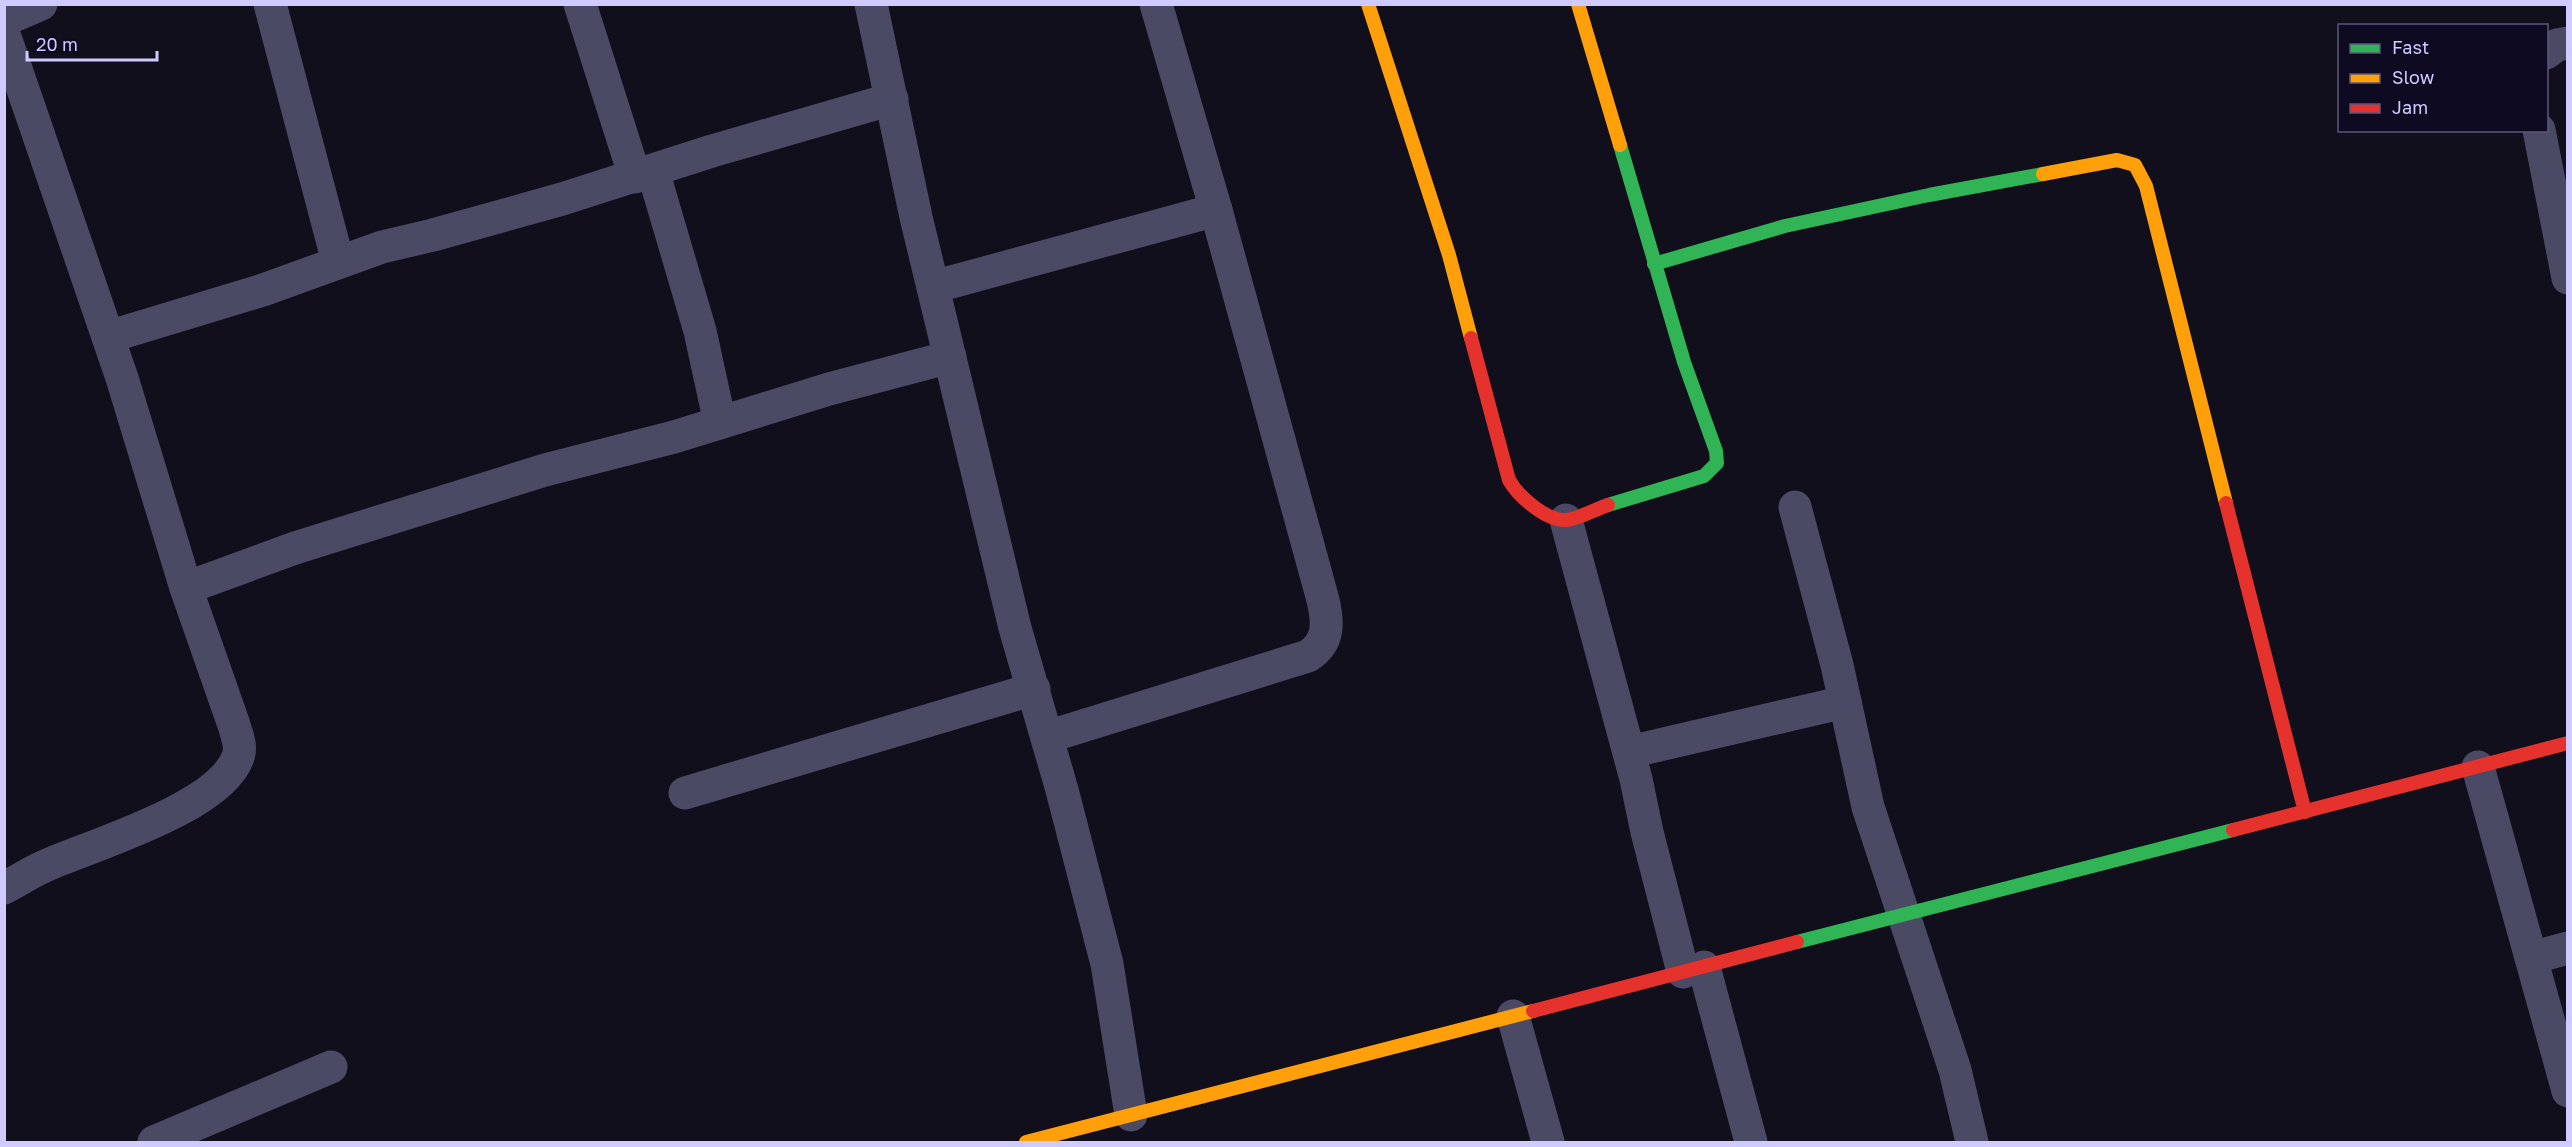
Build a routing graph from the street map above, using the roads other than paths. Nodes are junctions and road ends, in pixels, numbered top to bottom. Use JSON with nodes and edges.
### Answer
{"nodes":[{"id":1,"x":41,"y":4,"type":"edge"},
{"id":2,"x":270,"y":4,"type":"edge"},
{"id":3,"x":580,"y":4,"type":"edge"},
{"id":4,"x":871,"y":4,"type":"edge"},
{"id":5,"x":1156,"y":4,"type":"edge"},
{"id":6,"x":1368,"y":4,"type":"edge"},
{"id":7,"x":1578,"y":4,"type":"edge"},
{"id":8,"x":4,"y":20,"type":"edge"},
{"id":9,"x":4,"y":34,"type":"edge"},
{"id":10,"x":2568,"y":43,"type":"edge"},
{"id":11,"x":2548,"y":52,"type":"edge"},
{"id":12,"x":892,"y":99,"type":"junction"},
{"id":13,"x":2539,"y":132,"type":"edge"},
{"id":14,"x":644,"y":174,"type":"junction"},
{"id":15,"x":1216,"y":210,"type":"junction"},
{"id":16,"x":338,"y":262,"type":"junction"},
{"id":17,"x":1654,"y":264,"type":"junction"},
{"id":18,"x":2568,"y":278,"type":"edge"},
{"id":19,"x":933,"y":287,"type":"junction"},
{"id":20,"x":108,"y":337,"type":"junction"},
{"id":21,"x":950,"y":357,"type":"junction"},
{"id":22,"x":720,"y":423,"type":"junction"},
{"id":23,"x":1795,"y":507,"type":"dead end"},
{"id":24,"x":1566,"y":520,"type":"junction"},
{"id":25,"x":186,"y":588,"type":"junction"},
{"id":26,"x":1034,"y":689,"type":"junction"},
{"id":27,"x":1845,"y":702,"type":"junction"},
{"id":28,"x":1047,"y":737,"type":"junction"},
{"id":29,"x":2568,"y":743,"type":"edge"},
{"id":30,"x":1629,"y":752,"type":"junction"},
{"id":31,"x":2478,"y":766,"type":"junction"},
{"id":32,"x":685,"y":793,"type":"dead end"},
{"id":33,"x":2305,"y":812,"type":"junction"},
{"id":34,"x":4,"y":888,"type":"edge"},
{"id":35,"x":1903,"y":915,"type":"junction"},
{"id":36,"x":2568,"y":948,"type":"edge"},
{"id":37,"x":2531,"y":958,"type":"junction"},
{"id":38,"x":1693,"y":969,"type":"junction"},
{"id":39,"x":1513,"y":1016,"type":"junction"},
{"id":40,"x":331,"y":1067,"type":"dead end"},
{"id":41,"x":2568,"y":1091,"type":"edge"},
{"id":42,"x":1131,"y":1115,"type":"junction"},
{"id":43,"x":154,"y":1143,"type":"edge"},
{"id":44,"x":1026,"y":1143,"type":"edge"},
{"id":45,"x":1548,"y":1143,"type":"edge"},
{"id":46,"x":1751,"y":1143,"type":"edge"},
{"id":47,"x":1972,"y":1143,"type":"edge"}],
"edges":[{"from":1,"to":8,"type":"street"},
{"from":2,"to":16,"type":"street"},
{"from":3,"to":14,"type":"street"},
{"from":4,"to":12,"type":"street"},
{"from":5,"to":15,"type":"street"},
{"from":6,"to":24,"type":"street"},
{"from":7,"to":17,"type":"street"},
{"from":9,"to":20,"type":"street"},
{"from":10,"to":11,"type":"street"},
{"from":12,"to":14,"type":"street"},
{"from":12,"to":19,"type":"street"},
{"from":13,"to":18,"type":"street"},
{"from":14,"to":16,"type":"street"},
{"from":14,"to":22,"type":"street"},
{"from":15,"to":19,"type":"street"},
{"from":15,"to":28,"type":"street"},
{"from":16,"to":20,"type":"street"},
{"from":17,"to":24,"type":"street"},
{"from":17,"to":33,"type":"street"},
{"from":19,"to":21,"type":"street"},
{"from":20,"to":25,"type":"street"},
{"from":21,"to":22,"type":"street"},
{"from":21,"to":26,"type":"street"},
{"from":22,"to":25,"type":"street"},
{"from":23,"to":27,"type":"street"},
{"from":24,"to":30,"type":"street"},
{"from":25,"to":34,"type":"street"},
{"from":26,"to":28,"type":"street"},
{"from":26,"to":32,"type":"street"},
{"from":27,"to":30,"type":"street"},
{"from":27,"to":35,"type":"street"},
{"from":28,"to":42,"type":"street"},
{"from":29,"to":31,"type":"street"},
{"from":30,"to":38,"type":"street"},
{"from":31,"to":33,"type":"street"},
{"from":31,"to":37,"type":"street"},
{"from":33,"to":35,"type":"street"},
{"from":35,"to":38,"type":"street"},
{"from":35,"to":47,"type":"street"},
{"from":36,"to":37,"type":"street"},
{"from":37,"to":41,"type":"street"},
{"from":38,"to":39,"type":"street"},
{"from":38,"to":46,"type":"street"},
{"from":39,"to":42,"type":"street"},
{"from":39,"to":45,"type":"street"},
{"from":40,"to":43,"type":"street"},
{"from":42,"to":44,"type":"street"}]}
